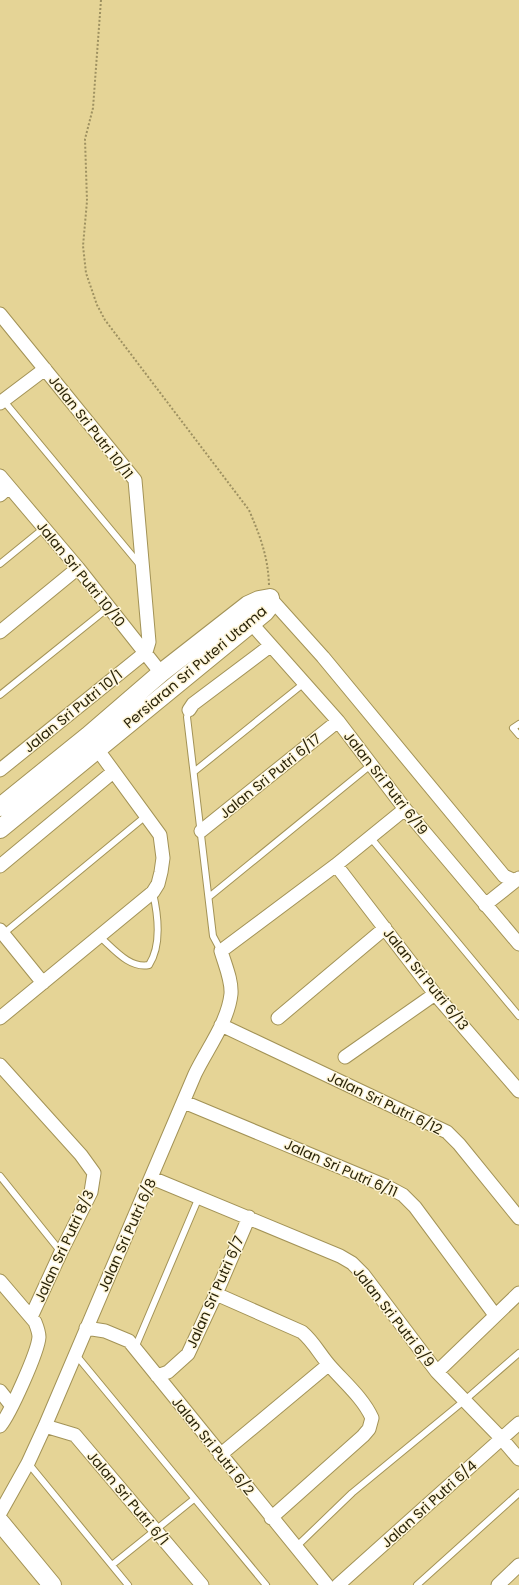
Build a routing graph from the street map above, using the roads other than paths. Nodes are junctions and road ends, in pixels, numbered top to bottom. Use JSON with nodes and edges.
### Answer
{"nodes":[{"id":1,"x":0,"y":314,"type":"edge"},
{"id":2,"x":45,"y":369,"type":"junction"},
{"id":3,"x":1,"y":400,"type":"edge"},
{"id":4,"x":0,"y":476,"type":"edge"},
{"id":5,"x":5,"y":491,"type":"edge"},
{"id":6,"x":44,"y":528,"type":"junction"},
{"id":7,"x":0,"y":564,"type":"edge"},
{"id":8,"x":78,"y":568,"type":"junction"},
{"id":9,"x":143,"y":570,"type":"junction"},
{"id":10,"x":270,"y":598,"type":"junction"},
{"id":11,"x":108,"y":608,"type":"junction"},
{"id":12,"x":251,"y":623,"type":"junction"},
{"id":13,"x":0,"y":632,"type":"edge"},
{"id":14,"x":270,"y":646,"type":"junction"},
{"id":15,"x":146,"y":652,"type":"junction"},
{"id":16,"x":161,"y":673,"type":"junction"},
{"id":17,"x":303,"y":684,"type":"junction"},
{"id":18,"x":0,"y":695,"type":"edge"},
{"id":19,"x":188,"y":710,"type":"joint"},
{"id":20,"x":338,"y":721,"type":"junction"},
{"id":21,"x":519,"y":724,"type":"edge"},
{"id":22,"x":519,"y":735,"type":"edge"},
{"id":23,"x":92,"y":742,"type":"junction"},
{"id":24,"x":372,"y":764,"type":"junction"},
{"id":25,"x":0,"y":770,"type":"edge"},
{"id":26,"x":195,"y":771,"type":"junction"},
{"id":27,"x":113,"y":772,"type":"junction"},
{"id":28,"x":0,"y":807,"type":"edge"},
{"id":29,"x":405,"y":809,"type":"junction"},
{"id":30,"x":147,"y":815,"type":"junction"},
{"id":31,"x":0,"y":829,"type":"edge"},
{"id":32,"x":201,"y":831,"type":"junction"},
{"id":33,"x":370,"y":837,"type":"junction"},
{"id":34,"x":336,"y":865,"type":"junction"},
{"id":35,"x":0,"y":866,"type":"edge"},
{"id":36,"x":517,"y":879,"type":"edge"},
{"id":37,"x":153,"y":892,"type":"junction"},
{"id":38,"x":209,"y":897,"type":"junction"},
{"id":39,"x":485,"y":906,"type":"junction"},
{"id":40,"x":385,"y":928,"type":"junction"},
{"id":41,"x":1,"y":933,"type":"edge"},
{"id":42,"x":99,"y":936,"type":"junction"},
{"id":43,"x":519,"y":944,"type":"edge"},
{"id":44,"x":221,"y":952,"type":"junction"},
{"id":45,"x":43,"y":983,"type":"junction"},
{"id":46,"x":435,"y":994,"type":"junction"},
{"id":47,"x":519,"y":1016,"type":"edge"},
{"id":48,"x":0,"y":1018,"type":"edge"},
{"id":49,"x":278,"y":1018,"type":"dead end"},
{"id":50,"x":221,"y":1025,"type":"junction"},
{"id":51,"x":345,"y":1057,"type":"dead end"},
{"id":52,"x":0,"y":1065,"type":"edge"},
{"id":53,"x":519,"y":1092,"type":"edge"},
{"id":54,"x":184,"y":1102,"type":"junction"},
{"id":55,"x":0,"y":1176,"type":"edge"},
{"id":56,"x":152,"y":1178,"type":"junction"},
{"id":57,"x":200,"y":1197,"type":"junction"},
{"id":58,"x":249,"y":1218,"type":"junction"},
{"id":59,"x":519,"y":1218,"type":"edge"},
{"id":60,"x":61,"y":1252,"type":"junction"},
{"id":61,"x":0,"y":1281,"type":"edge"},
{"id":62,"x":519,"y":1293,"type":"edge"},
{"id":63,"x":216,"y":1294,"type":"junction"},
{"id":64,"x":495,"y":1315,"type":"junction"},
{"id":65,"x":32,"y":1317,"type":"junction"},
{"id":66,"x":86,"y":1328,"type":"junction"},
{"id":67,"x":135,"y":1348,"type":"junction"},
{"id":68,"x":519,"y":1353,"type":"edge"},
{"id":69,"x":75,"y":1354,"type":"junction"},
{"id":70,"x":328,"y":1365,"type":"junction"},
{"id":71,"x":437,"y":1372,"type":"junction"},
{"id":72,"x":157,"y":1376,"type":"junction"},
{"id":73,"x":0,"y":1391,"type":"edge"},
{"id":74,"x":465,"y":1400,"type":"junction"},
{"id":75,"x":11,"y":1405,"type":"junction"},
{"id":76,"x":519,"y":1423,"type":"edge"},
{"id":77,"x":0,"y":1426,"type":"edge"},
{"id":78,"x":45,"y":1426,"type":"junction"},
{"id":79,"x":502,"y":1439,"type":"junction"},
{"id":80,"x":220,"y":1455,"type":"junction"},
{"id":81,"x":519,"y":1459,"type":"edge"},
{"id":82,"x":28,"y":1463,"type":"junction"},
{"id":83,"x":519,"y":1494,"type":"edge"},
{"id":84,"x":194,"y":1499,"type":"junction"},
{"id":85,"x":0,"y":1513,"type":"edge"},
{"id":86,"x":271,"y":1518,"type":"junction"},
{"id":87,"x":0,"y":1522,"type":"edge"},
{"id":88,"x":156,"y":1530,"type":"junction"},
{"id":89,"x":296,"y":1547,"type":"junction"},
{"id":90,"x":112,"y":1565,"type":"junction"},
{"id":91,"x":519,"y":1566,"type":"edge"},
{"id":92,"x":322,"y":1583,"type":"edge"},
{"id":93,"x":52,"y":1585,"type":"edge"},
{"id":94,"x":128,"y":1585,"type":"edge"},
{"id":95,"x":202,"y":1585,"type":"edge"},
{"id":96,"x":266,"y":1585,"type":"edge"},
{"id":97,"x":338,"y":1585,"type":"edge"},
{"id":98,"x":418,"y":1585,"type":"edge"},
{"id":99,"x":498,"y":1585,"type":"edge"}],
"edges":[{"from":1,"to":2,"type":"street","name":"Jalan Sri Putri 10/11"},
{"from":2,"to":3,"type":"street"},
{"from":2,"to":9,"type":"street","name":"Jalan Sri Putri 10/11"},
{"from":3,"to":9,"type":"lane"},
{"from":4,"to":5,"type":"street","name":"Jalan Sri Putri 10/10"},
{"from":5,"to":6,"type":"street","name":"Jalan Sri Putri 10/10"},
{"from":6,"to":7,"type":"lane"},
{"from":6,"to":8,"type":"street","name":"Jalan Sri Putri 10/10"},
{"from":8,"to":11,"type":"street","name":"Jalan Sri Putri 10/10"},
{"from":8,"to":13,"type":"street"},
{"from":9,"to":15,"type":"street","name":"Jalan Sri Putri 10/11"},
{"from":10,"to":12,"type":"street","name":"Persiaran Sri Puteri Utama"},
{"from":10,"to":16,"type":"street","name":"Persiaran Sri Puteri Utama"},
{"from":10,"to":36,"type":"street"},
{"from":11,"to":15,"type":"street","name":"Jalan Sri Putri 10/10"},
{"from":11,"to":18,"type":"lane"},
{"from":12,"to":14,"type":"street","name":"Jalan Sri Putri 6/19"},
{"from":12,"to":23,"type":"street","name":"Persiaran Sri Puteri Utama"},
{"from":14,"to":17,"type":"street","name":"Jalan Sri Putri 6/19"},
{"from":14,"to":19,"type":"street"},
{"from":15,"to":16,"type":"street","name":"Jalan Sri Putri 10/10"},
{"from":15,"to":25,"type":"street","name":"Jalan Sri Putri 10/1"},
{"from":16,"to":23,"type":"street","name":"Persiaran Sri Puteri Utama"},
{"from":17,"to":20,"type":"street","name":"Jalan Sri Putri 6/19"},
{"from":17,"to":26,"type":"lane"},
{"from":19,"to":26,"type":"lane"},
{"from":20,"to":24,"type":"street","name":"Jalan Sri Putri 6/19"},
{"from":20,"to":32,"type":"street","name":"Jalan Sri Putri 6/17"},
{"from":21,"to":22,"type":"lane"},
{"from":23,"to":27,"type":"street"},
{"from":23,"to":28,"type":"street","name":"Persiaran Sri Puteri Utama"},
{"from":23,"to":31,"type":"street","name":"Persiaran Sri Puteri Utama"},
{"from":24,"to":29,"type":"street","name":"Jalan Sri Putri 6/19"},
{"from":24,"to":38,"type":"lane"},
{"from":26,"to":32,"type":"lane"},
{"from":27,"to":30,"type":"street"},
{"from":27,"to":35,"type":"street"},
{"from":29,"to":33,"type":"street"},
{"from":29,"to":39,"type":"street","name":"Jalan Sri Putri 6/19"},
{"from":30,"to":37,"type":"street"},
{"from":30,"to":41,"type":"lane"},
{"from":32,"to":38,"type":"lane"},
{"from":33,"to":34,"type":"street"},
{"from":33,"to":47,"type":"lane"},
{"from":34,"to":40,"type":"street","name":"Jalan Sri Putri 6/13"},
{"from":34,"to":44,"type":"street"},
{"from":36,"to":39,"type":"street"},
{"from":37,"to":42,"type":"street"},
{"from":37,"to":42,"type":"lane"},
{"from":38,"to":44,"type":"lane"},
{"from":39,"to":43,"type":"street","name":"Jalan Sri Putri 6/19"},
{"from":40,"to":46,"type":"street","name":"Jalan Sri Putri 6/13"},
{"from":40,"to":49,"type":"street"},
{"from":41,"to":45,"type":"street"},
{"from":42,"to":45,"type":"street"},
{"from":44,"to":50,"type":"street","name":"Jalan Sri Putri 6/8"},
{"from":45,"to":48,"type":"street"},
{"from":46,"to":51,"type":"street"},
{"from":46,"to":53,"type":"street","name":"Jalan Sri Putri 6/13"},
{"from":50,"to":54,"type":"street","name":"Jalan Sri Putri 6/8"},
{"from":50,"to":59,"type":"street","name":"Jalan Sri Putri 6/12"},
{"from":52,"to":60,"type":"street","name":"Jalan Sri Putri 8/3"},
{"from":54,"to":56,"type":"street","name":"Jalan Sri Putri 6/8"},
{"from":54,"to":64,"type":"street","name":"Jalan Sri Putri 6/11"},
{"from":55,"to":60,"type":"lane"},
{"from":56,"to":57,"type":"street","name":"Jalan Sri Putri 6/9"},
{"from":56,"to":66,"type":"street","name":"Jalan Sri Putri 6/8"},
{"from":57,"to":58,"type":"street","name":"Jalan Sri Putri 6/9"},
{"from":57,"to":67,"type":"lane"},
{"from":58,"to":63,"type":"street","name":"Jalan Sri Putri 6/7"},
{"from":58,"to":71,"type":"street","name":"Jalan Sri Putri 6/9"},
{"from":60,"to":65,"type":"street","name":"Jalan Sri Putri 8/3"},
{"from":61,"to":65,"type":"street"},
{"from":62,"to":64,"type":"street"},
{"from":63,"to":70,"type":"street"},
{"from":63,"to":72,"type":"street","name":"Jalan Sri Putri 6/7"},
{"from":64,"to":71,"type":"street"},
{"from":65,"to":75,"type":"street"},
{"from":66,"to":67,"type":"street","name":"Jalan Sri Putri 6/2"},
{"from":66,"to":69,"type":"street","name":"Jalan Sri Putri 6/8"},
{"from":67,"to":72,"type":"street","name":"Jalan Sri Putri 6/2"},
{"from":68,"to":74,"type":"lane"},
{"from":69,"to":78,"type":"street","name":"Jalan Sri Putri 6/8"},
{"from":69,"to":84,"type":"lane"},
{"from":70,"to":80,"type":"street"},
{"from":70,"to":86,"type":"street"},
{"from":71,"to":74,"type":"street","name":"Jalan Sri Putri 6/9"},
{"from":72,"to":80,"type":"street","name":"Jalan Sri Putri 6/2"},
{"from":73,"to":75,"type":"street"},
{"from":74,"to":79,"type":"street","name":"Jalan Sri Putri 6/9"},
{"from":74,"to":89,"type":"lane"},
{"from":75,"to":77,"type":"street"},
{"from":76,"to":79,"type":"street","name":"Jalan Sri Putri 6/4"},
{"from":78,"to":82,"type":"street","name":"Jalan Sri Putri 6/8"},
{"from":78,"to":88,"type":"street","name":"Jalan Sri Putri 6/1"},
{"from":79,"to":81,"type":"street","name":"Jalan Sri Putri 6/9"},
{"from":79,"to":97,"type":"street","name":"Jalan Sri Putri 6/4"},
{"from":80,"to":86,"type":"street","name":"Jalan Sri Putri 6/2"},
{"from":82,"to":85,"type":"street","name":"Jalan Sri Putri 6/8"},
{"from":82,"to":90,"type":"lane"},
{"from":83,"to":98,"type":"lane"},
{"from":84,"to":88,"type":"lane"},
{"from":84,"to":96,"type":"lane"},
{"from":86,"to":89,"type":"street","name":"Jalan Sri Putri 6/2"},
{"from":87,"to":93,"type":"street"},
{"from":88,"to":90,"type":"lane"},
{"from":88,"to":95,"type":"street","name":"Jalan Sri Putri 6/1"},
{"from":89,"to":92,"type":"street","name":"Jalan Sri Putri 6/2"},
{"from":90,"to":94,"type":"lane"},
{"from":91,"to":99,"type":"street"}]}
